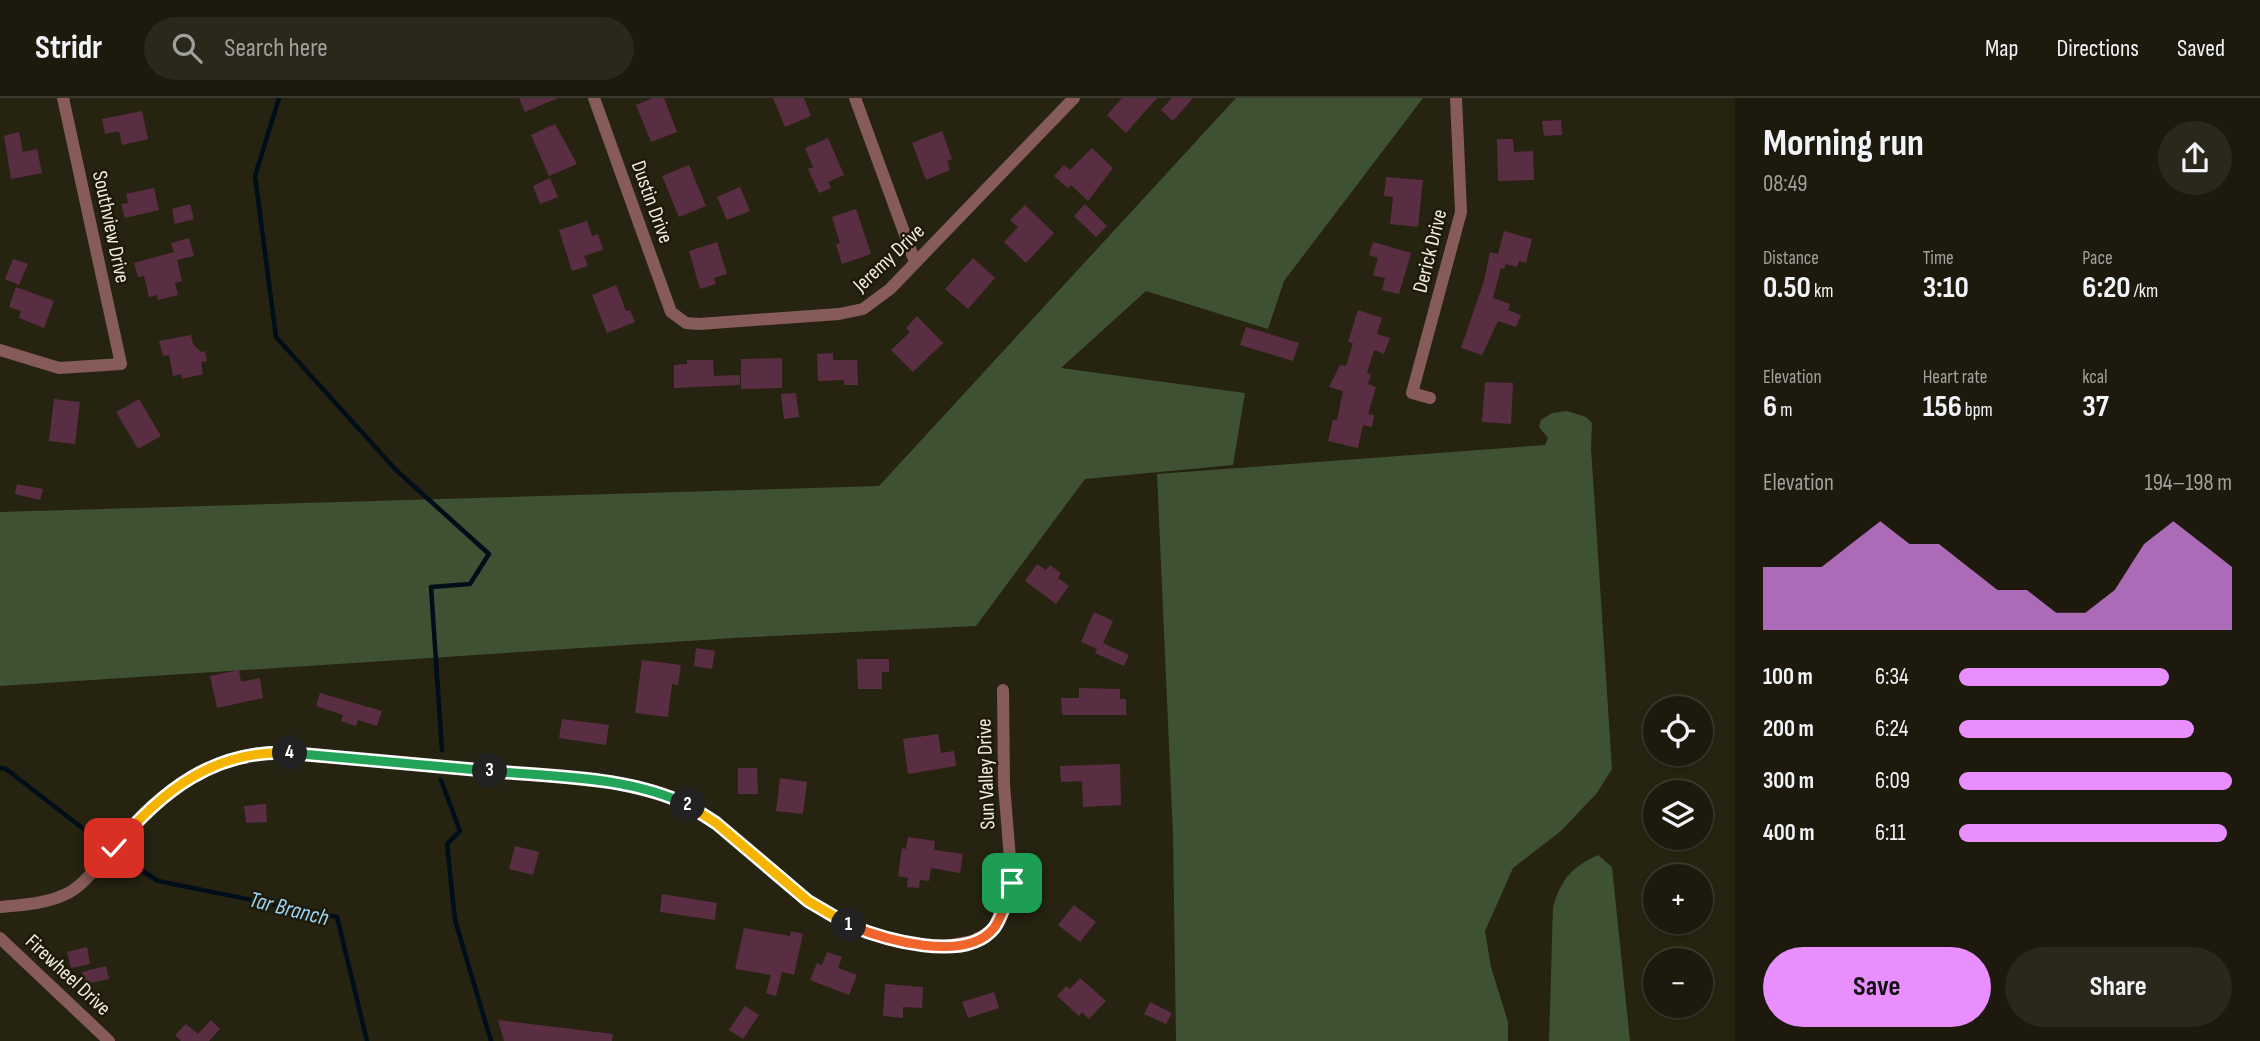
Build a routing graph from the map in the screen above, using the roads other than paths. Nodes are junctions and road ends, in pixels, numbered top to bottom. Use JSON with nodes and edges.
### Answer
{"nodes":[{"id":1,"x":63,"y":98,"type":"edge"},
{"id":2,"x":594,"y":98,"type":"edge"},
{"id":3,"x":855,"y":98,"type":"edge"},
{"id":4,"x":1074,"y":98,"type":"edge"},
{"id":5,"x":1456,"y":98,"type":"edge"},
{"id":6,"x":915,"y":262,"type":"junction"},
{"id":7,"x":676,"y":317,"type":"joint"},
{"id":8,"x":0,"y":350,"type":"edge"},
{"id":9,"x":1430,"y":398,"type":"dead end"},
{"id":10,"x":1003,"y":690,"type":"dead end"},
{"id":11,"x":0,"y":907,"type":"edge"},
{"id":12,"x":0,"y":937,"type":"edge"},
{"id":13,"x":109,"y":1041,"type":"edge"}],
"edges":[{"from":1,"to":8,"type":"street","name":"Southview Drive"},
{"from":2,"to":7,"type":"street","name":"Dustin Drive"},
{"from":3,"to":6,"type":"street"},
{"from":4,"to":6,"type":"street","name":"Jeremy Drive"},
{"from":5,"to":9,"type":"street","name":"Derick Drive"},
{"from":6,"to":7,"type":"street","name":"Jeremy Drive"},
{"from":10,"to":11,"type":"street","name":"Sun Valley Drive"},
{"from":12,"to":13,"type":"street","name":"Firewheel Drive"}]}
